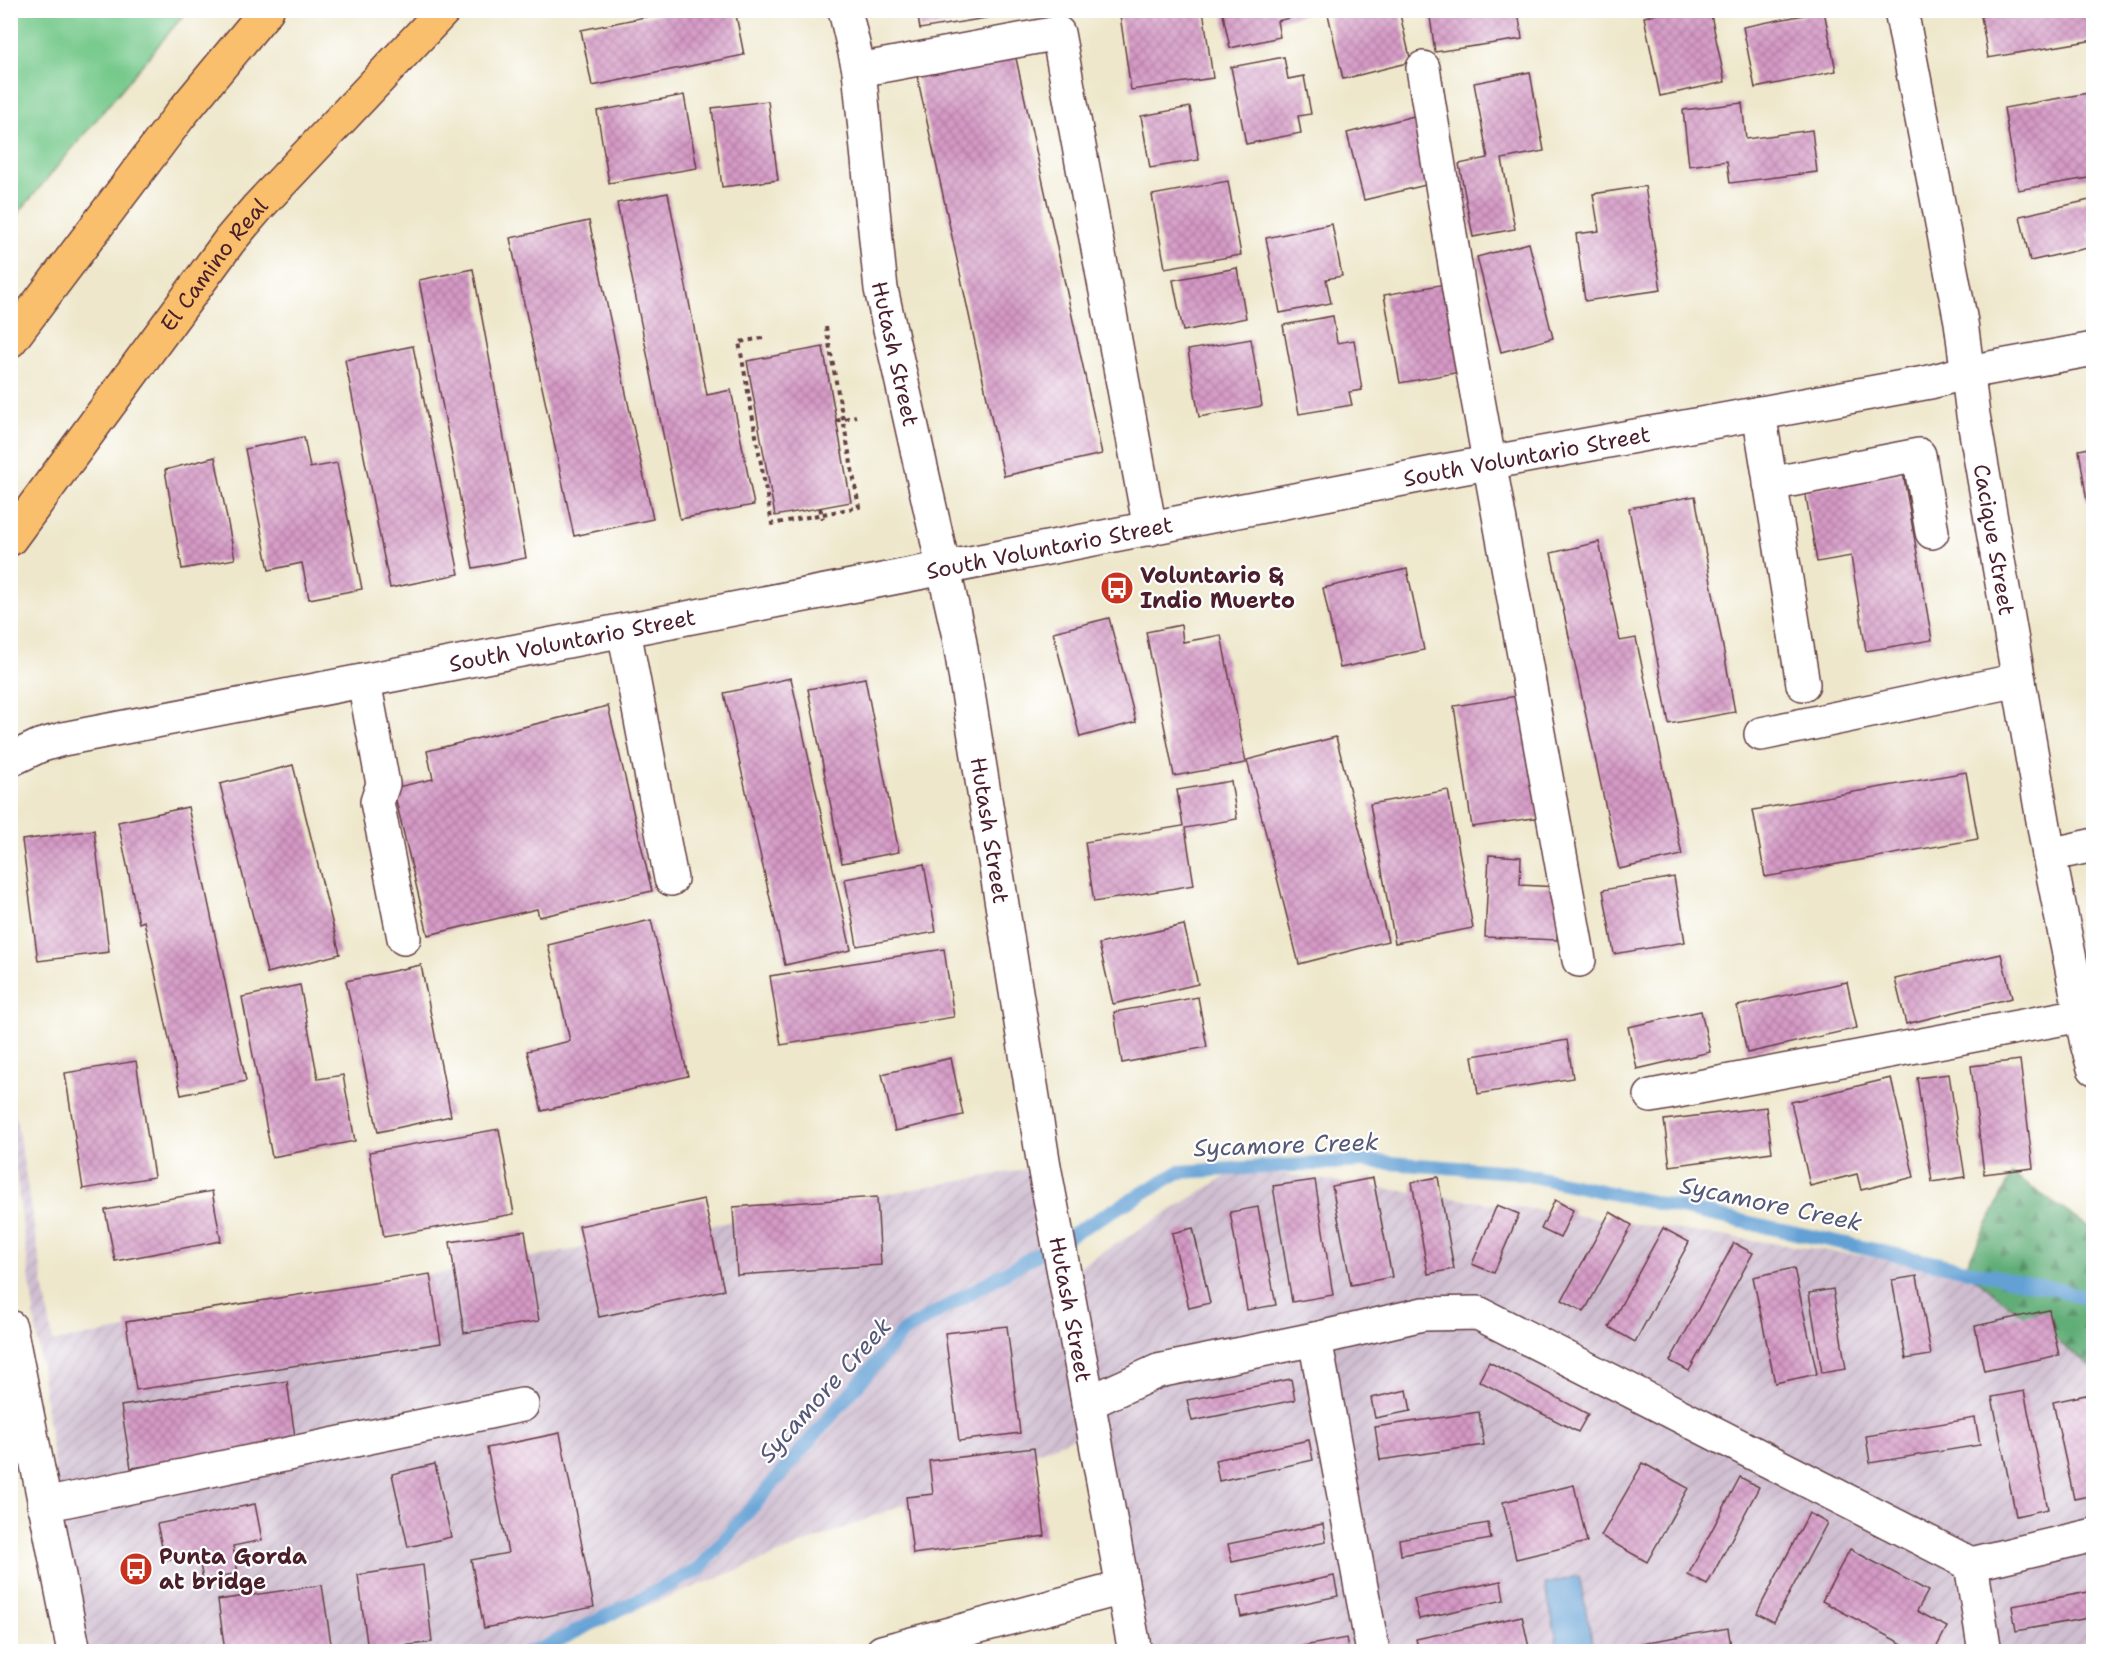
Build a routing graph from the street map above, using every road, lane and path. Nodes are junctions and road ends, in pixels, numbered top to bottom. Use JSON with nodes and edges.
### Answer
{"nodes":[{"id":1,"x":267,"y":10,"type":"edge"},
{"id":2,"x":444,"y":10,"type":"edge"},
{"id":3,"x":845,"y":10,"type":"edge"},
{"id":4,"x":1901,"y":10,"type":"edge"},
{"id":5,"x":1423,"y":68,"type":"dead end"},
{"id":6,"x":859,"y":70,"type":"junction"},
{"id":7,"x":826,"y":327,"type":"dead end"},
{"id":8,"x":763,"y":338,"type":"dead end"},
{"id":9,"x":10,"y":340,"type":"edge"},
{"id":10,"x":2094,"y":349,"type":"edge"},
{"id":11,"x":1968,"y":372,"type":"junction"},
{"id":12,"x":1759,"y":413,"type":"junction"},
{"id":13,"x":856,"y":416,"type":"dead end"},
{"id":14,"x":843,"y":419,"type":"junction"},
{"id":15,"x":836,"y":421,"type":"dead end"},
{"id":16,"x":1489,"y":463,"type":"junction"},
{"id":17,"x":1770,"y":484,"type":"junction"},
{"id":18,"x":820,"y":508,"type":"dead end"},
{"id":19,"x":822,"y":517,"type":"junction"},
{"id":20,"x":1150,"y":529,"type":"junction"},
{"id":21,"x":1932,"y":532,"type":"dead end"},
{"id":22,"x":10,"y":539,"type":"edge"},
{"id":23,"x":942,"y":568,"type":"junction"},
{"id":24,"x":624,"y":630,"type":"junction"},
{"id":25,"x":2019,"y":680,"type":"junction"},
{"id":26,"x":364,"y":681,"type":"junction"},
{"id":27,"x":1803,"y":684,"type":"dead end"},
{"id":28,"x":1761,"y":734,"type":"dead end"},
{"id":29,"x":10,"y":760,"type":"edge"},
{"id":30,"x":2094,"y":845,"type":"edge"},
{"id":31,"x":2049,"y":855,"type":"junction"},
{"id":32,"x":671,"y":879,"type":"dead end"},
{"id":33,"x":404,"y":938,"type":"dead end"},
{"id":34,"x":1579,"y":960,"type":"dead end"},
{"id":35,"x":2089,"y":1043,"type":"edge"},
{"id":36,"x":1651,"y":1096,"type":"dead end"},
{"id":37,"x":10,"y":1327,"type":"edge"},
{"id":38,"x":1315,"y":1339,"type":"junction"},
{"id":39,"x":1088,"y":1403,"type":"junction"},
{"id":40,"x":522,"y":1405,"type":"dead end"},
{"id":41,"x":45,"y":1505,"type":"junction"},
{"id":42,"x":2094,"y":1535,"type":"edge"},
{"id":43,"x":1971,"y":1564,"type":"junction"},
{"id":44,"x":1122,"y":1588,"type":"junction"},
{"id":45,"x":74,"y":1652,"type":"edge"},
{"id":46,"x":882,"y":1652,"type":"edge"},
{"id":47,"x":1135,"y":1652,"type":"edge"},
{"id":48,"x":1374,"y":1652,"type":"edge"},
{"id":49,"x":1985,"y":1652,"type":"edge"}],
"edges":[{"from":1,"to":9,"type":"highway"},
{"from":2,"to":22,"type":"highway","name":"El Camino Real"},
{"from":3,"to":6,"type":"street","name":"Hutash Street"},
{"from":4,"to":11,"type":"street","name":"Cacique Street"},
{"from":5,"to":16,"type":"street"},
{"from":6,"to":20,"type":"street"},
{"from":6,"to":23,"type":"street","name":"Hutash Street"},
{"from":7,"to":14,"type":"path"},
{"from":8,"to":19,"type":"path"},
{"from":10,"to":11,"type":"street","name":"South Voluntario Street"},
{"from":11,"to":12,"type":"street","name":"South Voluntario Street"},
{"from":11,"to":25,"type":"street","name":"Cacique Street"},
{"from":12,"to":16,"type":"street","name":"South Voluntario Street"},
{"from":12,"to":17,"type":"street"},
{"from":13,"to":14,"type":"path"},
{"from":14,"to":15,"type":"path"},
{"from":14,"to":19,"type":"path"},
{"from":16,"to":20,"type":"street","name":"South Voluntario Street"},
{"from":16,"to":34,"type":"street"},
{"from":17,"to":21,"type":"street"},
{"from":17,"to":27,"type":"street"},
{"from":18,"to":19,"type":"path"},
{"from":20,"to":23,"type":"street","name":"South Voluntario Street"},
{"from":23,"to":24,"type":"street","name":"South Voluntario Street"},
{"from":23,"to":39,"type":"street","name":"Hutash Street"},
{"from":24,"to":26,"type":"street","name":"South Voluntario Street"},
{"from":24,"to":32,"type":"street"},
{"from":25,"to":28,"type":"street"},
{"from":25,"to":31,"type":"street","name":"Cacique Street"},
{"from":26,"to":29,"type":"street","name":"South Voluntario Street"},
{"from":26,"to":33,"type":"street"},
{"from":30,"to":31,"type":"street"},
{"from":31,"to":35,"type":"street","name":"Cacique Street"},
{"from":35,"to":36,"type":"street"},
{"from":37,"to":41,"type":"street"},
{"from":38,"to":39,"type":"street"},
{"from":38,"to":43,"type":"street"},
{"from":38,"to":48,"type":"street"},
{"from":39,"to":44,"type":"street","name":"Hutash Street"},
{"from":40,"to":41,"type":"street"},
{"from":41,"to":45,"type":"street"},
{"from":42,"to":43,"type":"street"},
{"from":43,"to":49,"type":"street"},
{"from":44,"to":46,"type":"street"},
{"from":44,"to":47,"type":"street","name":"Hutash Street"}]}
